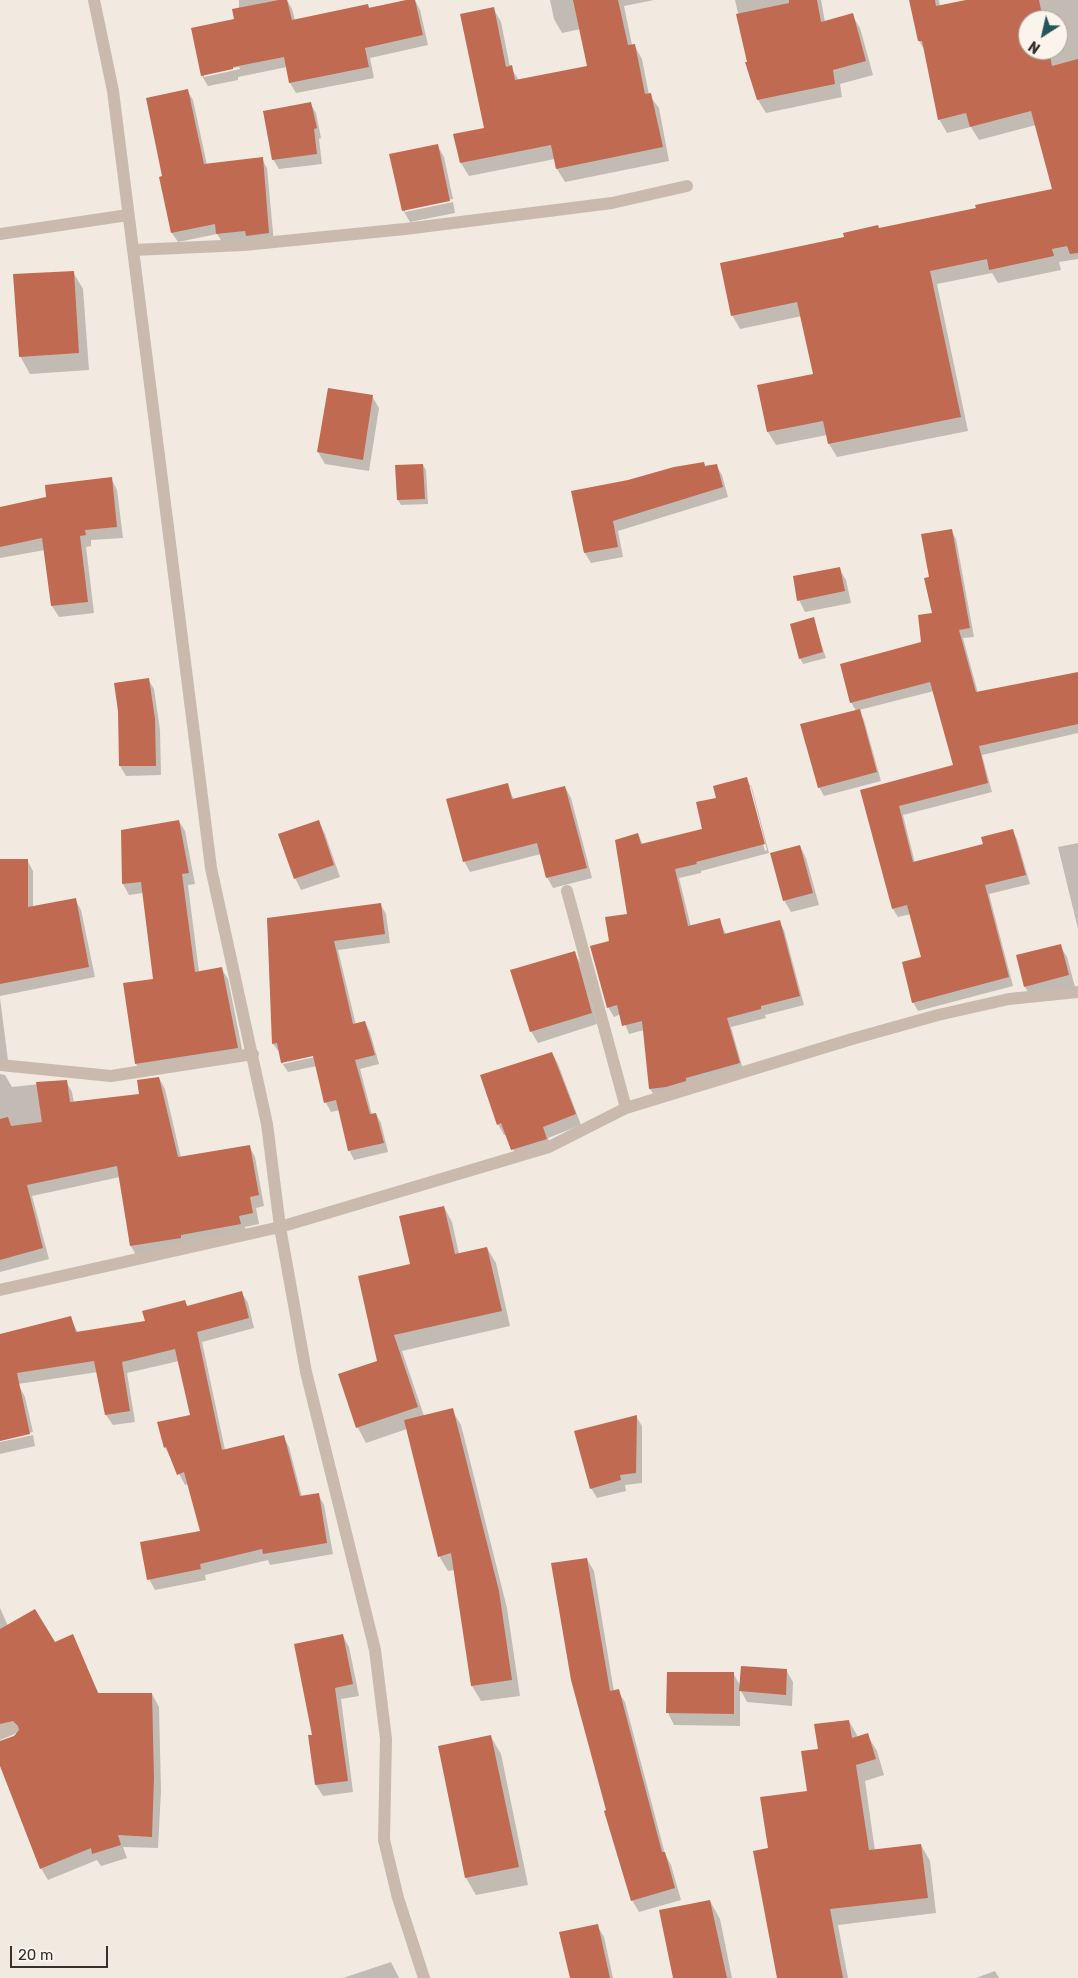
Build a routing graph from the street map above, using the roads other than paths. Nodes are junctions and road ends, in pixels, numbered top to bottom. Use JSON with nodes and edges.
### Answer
{"nodes":[{"id":1,"x":94,"y":0,"type":"edge"},
{"id":2,"x":687,"y":186,"type":"dead end"},
{"id":3,"x":128,"y":215,"type":"junction"},
{"id":4,"x":0,"y":234,"type":"edge"},
{"id":5,"x":134,"y":250,"type":"junction"},
{"id":6,"x":567,"y":891,"type":"dead end"},
{"id":7,"x":1078,"y":992,"type":"edge"},
{"id":8,"x":253,"y":1054,"type":"junction"},
{"id":9,"x":0,"y":1065,"type":"edge"},
{"id":10,"x":626,"y":1108,"type":"junction"},
{"id":11,"x":280,"y":1227,"type":"junction"},
{"id":12,"x":0,"y":1290,"type":"edge"},
{"id":13,"x":424,"y":1978,"type":"edge"}],
"edges":[{"from":1,"to":3,"type":"street"},
{"from":2,"to":5,"type":"street"},
{"from":3,"to":4,"type":"street"},
{"from":3,"to":5,"type":"street"},
{"from":5,"to":8,"type":"street"},
{"from":6,"to":10,"type":"street"},
{"from":7,"to":10,"type":"street"},
{"from":8,"to":9,"type":"street"},
{"from":8,"to":11,"type":"street"},
{"from":10,"to":11,"type":"street"},
{"from":11,"to":12,"type":"street"},
{"from":11,"to":13,"type":"street"}]}
